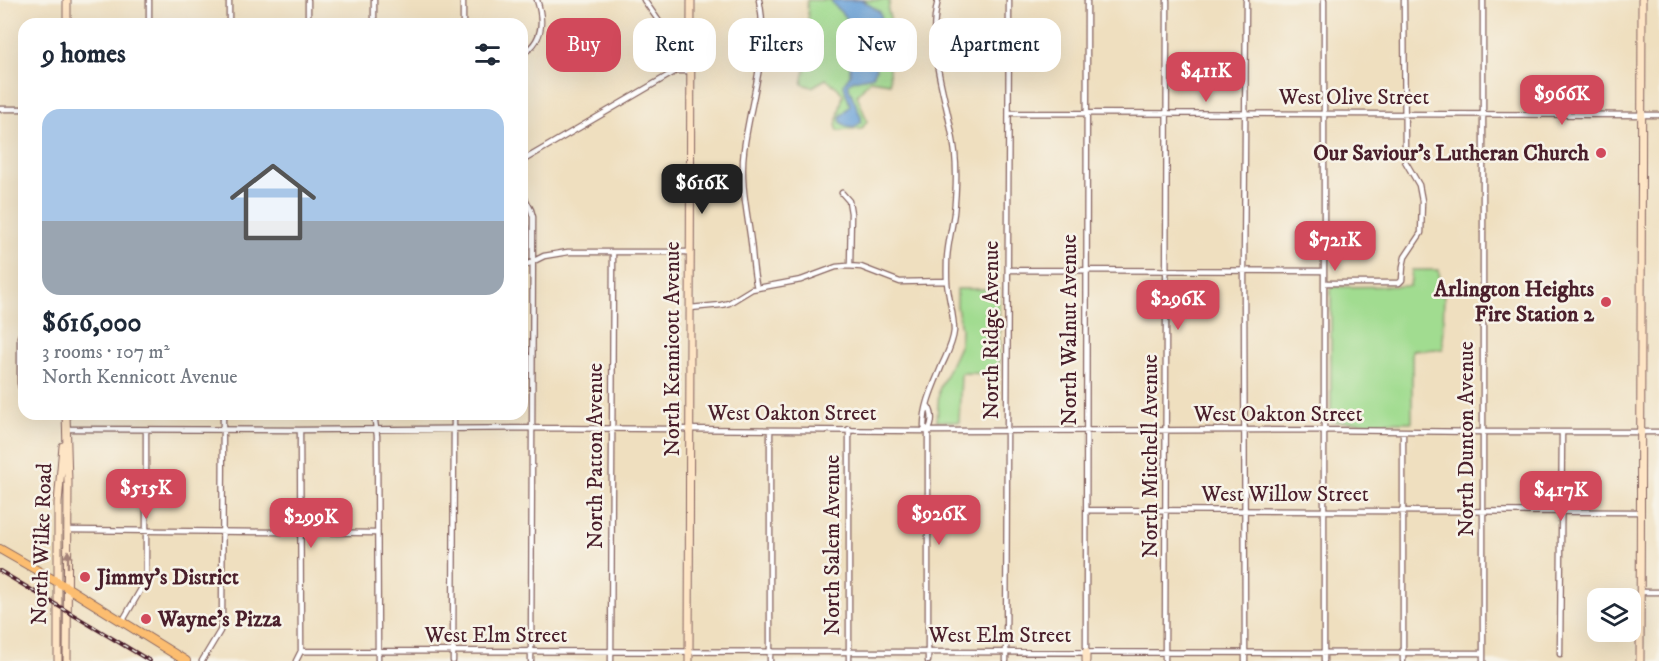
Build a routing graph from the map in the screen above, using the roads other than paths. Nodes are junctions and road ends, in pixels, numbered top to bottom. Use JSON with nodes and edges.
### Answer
{"nodes":[{"id":1,"x":66,"y":0,"type":"edge"},
{"id":2,"x":149,"y":0,"type":"edge"},
{"id":3,"x":229,"y":0,"type":"edge"},
{"id":4,"x":308,"y":0,"type":"edge"},
{"id":5,"x":374,"y":0,"type":"edge"},
{"id":6,"x":463,"y":0,"type":"edge"},
{"id":7,"x":537,"y":0,"type":"edge"},
{"id":8,"x":644,"y":0,"type":"edge"},
{"id":9,"x":691,"y":0,"type":"edge"},
{"id":10,"x":759,"y":0,"type":"edge"},
{"id":11,"x":938,"y":0,"type":"edge"},
{"id":12,"x":1009,"y":0,"type":"edge"},
{"id":13,"x":1087,"y":0,"type":"edge"},
{"id":14,"x":1167,"y":0,"type":"edge"},
{"id":15,"x":1246,"y":0,"type":"edge"},
{"id":16,"x":1324,"y":0,"type":"edge"},
{"id":17,"x":1404,"y":0,"type":"edge"},
{"id":18,"x":1483,"y":0,"type":"edge"},
{"id":19,"x":1642,"y":0,"type":"edge"},
{"id":20,"x":67,"y":18,"type":"edge"},
{"id":21,"x":149,"y":18,"type":"edge"},
{"id":22,"x":229,"y":18,"type":"edge"},
{"id":23,"x":308,"y":18,"type":"edge"},
{"id":24,"x":374,"y":18,"type":"edge"},
{"id":25,"x":463,"y":18,"type":"edge"},
{"id":26,"x":657,"y":18,"type":"edge"},
{"id":27,"x":691,"y":18,"type":"edge"},
{"id":28,"x":528,"y":49,"type":"edge"},
{"id":29,"x":676,"y":72,"type":"edge"},
{"id":30,"x":691,"y":72,"type":"edge"},
{"id":31,"x":0,"y":109,"type":"edge"},
{"id":32,"x":18,"y":109,"type":"edge"},
{"id":33,"x":1009,"y":113,"type":"junction"},
{"id":34,"x":1087,"y":113,"type":"junction"},
{"id":35,"x":1167,"y":113,"type":"junction"},
{"id":36,"x":1245,"y":114,"type":"junction"},
{"id":37,"x":1324,"y":114,"type":"junction"},
{"id":38,"x":1404,"y":114,"type":"junction"},
{"id":39,"x":1483,"y":114,"type":"junction"},
{"id":40,"x":1642,"y":115,"type":"junction"},
{"id":41,"x":1659,"y":115,"type":"edge"},
{"id":42,"x":528,"y":158,"type":"edge"},
{"id":43,"x":842,"y":193,"type":"dead end"},
{"id":44,"x":528,"y":204,"type":"edge"},
{"id":45,"x":613,"y":252,"type":"junction"},
{"id":46,"x":690,"y":252,"type":"junction"},
{"id":47,"x":533,"y":261,"type":"junction"},
{"id":48,"x":528,"y":264,"type":"edge"},
{"id":49,"x":850,"y":266,"type":"junction"},
{"id":50,"x":1008,"y":270,"type":"junction"},
{"id":51,"x":1088,"y":271,"type":"junction"},
{"id":52,"x":1166,"y":271,"type":"junction"},
{"id":53,"x":1244,"y":271,"type":"junction"},
{"id":54,"x":1324,"y":271,"type":"junction"},
{"id":55,"x":947,"y":281,"type":"junction"},
{"id":56,"x":1324,"y":282,"type":"junction"},
{"id":57,"x":757,"y":288,"type":"junction"},
{"id":58,"x":690,"y":308,"type":"junction"},
{"id":59,"x":66,"y":420,"type":"edge"},
{"id":60,"x":223,"y":420,"type":"edge"},
{"id":61,"x":375,"y":420,"type":"edge"},
{"id":62,"x":454,"y":420,"type":"edge"},
{"id":63,"x":532,"y":428,"type":"junction"},
{"id":64,"x":66,"y":429,"type":"junction"},
{"id":65,"x":224,"y":429,"type":"junction"},
{"id":66,"x":454,"y":429,"type":"junction"},
{"id":67,"x":612,"y":429,"type":"junction"},
{"id":68,"x":849,"y":429,"type":"junction"},
{"id":69,"x":146,"y":430,"type":"junction"},
{"id":70,"x":300,"y":430,"type":"junction"},
{"id":71,"x":376,"y":430,"type":"junction"},
{"id":72,"x":691,"y":430,"type":"junction"},
{"id":73,"x":770,"y":430,"type":"junction"},
{"id":74,"x":1007,"y":430,"type":"junction"},
{"id":75,"x":1086,"y":430,"type":"junction"},
{"id":76,"x":1244,"y":430,"type":"junction"},
{"id":77,"x":1324,"y":430,"type":"junction"},
{"id":78,"x":928,"y":431,"type":"junction"},
{"id":79,"x":1167,"y":431,"type":"junction"},
{"id":80,"x":1403,"y":431,"type":"junction"},
{"id":81,"x":1482,"y":432,"type":"junction"},
{"id":82,"x":1562,"y":432,"type":"junction"},
{"id":83,"x":1640,"y":432,"type":"junction"},
{"id":84,"x":1659,"y":432,"type":"edge"},
{"id":85,"x":1087,"y":510,"type":"junction"},
{"id":86,"x":1324,"y":510,"type":"junction"},
{"id":87,"x":1403,"y":510,"type":"junction"},
{"id":88,"x":1166,"y":511,"type":"junction"},
{"id":89,"x":1245,"y":511,"type":"junction"},
{"id":90,"x":1483,"y":511,"type":"junction"},
{"id":91,"x":1562,"y":511,"type":"junction"},
{"id":92,"x":1639,"y":512,"type":"junction"},
{"id":93,"x":68,"y":530,"type":"junction"},
{"id":94,"x":223,"y":530,"type":"junction"},
{"id":95,"x":147,"y":531,"type":"junction"},
{"id":96,"x":300,"y":532,"type":"junction"},
{"id":97,"x":377,"y":533,"type":"junction"},
{"id":98,"x":0,"y":549,"type":"edge"},
{"id":99,"x":57,"y":583,"type":"junction"},
{"id":100,"x":68,"y":588,"type":"junction"},
{"id":101,"x":1640,"y":588,"type":"edge"},
{"id":102,"x":1641,"y":592,"type":"edge"},
{"id":103,"x":1659,"y":592,"type":"edge"},
{"id":104,"x":122,"y":622,"type":"junction"},
{"id":105,"x":1640,"y":642,"type":"edge"},
{"id":106,"x":453,"y":650,"type":"junction"},
{"id":107,"x":301,"y":651,"type":"junction"},
{"id":108,"x":377,"y":651,"type":"junction"},
{"id":109,"x":531,"y":651,"type":"junction"},
{"id":110,"x":611,"y":652,"type":"junction"},
{"id":111,"x":690,"y":652,"type":"junction"},
{"id":112,"x":770,"y":652,"type":"junction"},
{"id":113,"x":849,"y":652,"type":"junction"},
{"id":114,"x":928,"y":652,"type":"junction"},
{"id":115,"x":1006,"y":652,"type":"junction"},
{"id":116,"x":1086,"y":652,"type":"junction"},
{"id":117,"x":1166,"y":652,"type":"junction"},
{"id":118,"x":1245,"y":652,"type":"junction"},
{"id":119,"x":1324,"y":652,"type":"junction"},
{"id":120,"x":1403,"y":653,"type":"junction"},
{"id":121,"x":1483,"y":653,"type":"junction"},
{"id":122,"x":1560,"y":654,"type":"dead end"},
{"id":123,"x":58,"y":661,"type":"edge"},
{"id":124,"x":67,"y":661,"type":"edge"},
{"id":125,"x":186,"y":661,"type":"edge"},
{"id":126,"x":202,"y":661,"type":"edge"},
{"id":127,"x":296,"y":661,"type":"edge"},
{"id":128,"x":378,"y":661,"type":"edge"},
{"id":129,"x":453,"y":661,"type":"edge"},
{"id":130,"x":531,"y":661,"type":"edge"},
{"id":131,"x":611,"y":661,"type":"edge"},
{"id":132,"x":689,"y":661,"type":"edge"},
{"id":133,"x":770,"y":661,"type":"edge"},
{"id":134,"x":849,"y":661,"type":"edge"},
{"id":135,"x":928,"y":661,"type":"edge"},
{"id":136,"x":1006,"y":661,"type":"edge"},
{"id":137,"x":1086,"y":661,"type":"edge"},
{"id":138,"x":1166,"y":661,"type":"edge"},
{"id":139,"x":1245,"y":661,"type":"edge"},
{"id":140,"x":1324,"y":661,"type":"edge"},
{"id":141,"x":1403,"y":661,"type":"edge"},
{"id":142,"x":1483,"y":661,"type":"edge"},
{"id":143,"x":1640,"y":661,"type":"edge"}],
"edges":[{"from":1,"to":20,"type":"main road"},
{"from":2,"to":21,"type":"street"},
{"from":3,"to":22,"type":"street"},
{"from":4,"to":23,"type":"street"},
{"from":5,"to":24,"type":"street"},
{"from":6,"to":25,"type":"street"},
{"from":7,"to":28,"type":"street"},
{"from":8,"to":26,"type":"street"},
{"from":9,"to":27,"type":"main road","name":"North Kennicott Avenue"},
{"from":10,"to":57,"type":"street"},
{"from":11,"to":55,"type":"street"},
{"from":12,"to":33,"type":"street","name":"North Ridge Avenue"},
{"from":13,"to":34,"type":"street","name":"North Walnut Avenue"},
{"from":14,"to":35,"type":"street","name":"North Mitchell Avenue"},
{"from":15,"to":36,"type":"street"},
{"from":16,"to":37,"type":"street"},
{"from":17,"to":38,"type":"street"},
{"from":18,"to":39,"type":"street","name":"North Dunton Avenue"},
{"from":19,"to":40,"type":"main road"},
{"from":29,"to":42,"type":"street"},
{"from":30,"to":46,"type":"main road","name":"North Kennicott Avenue"},
{"from":31,"to":32,"type":"street"},
{"from":33,"to":34,"type":"street","name":"West Olive Street"},
{"from":33,"to":50,"type":"street","name":"North Ridge Avenue"},
{"from":34,"to":35,"type":"street","name":"West Olive Street"},
{"from":34,"to":51,"type":"street","name":"North Walnut Avenue"},
{"from":35,"to":36,"type":"street","name":"West Olive Street"},
{"from":35,"to":52,"type":"street","name":"North Mitchell Avenue"},
{"from":36,"to":37,"type":"street","name":"West Olive Street"},
{"from":36,"to":53,"type":"street"},
{"from":37,"to":38,"type":"street","name":"West Olive Street"},
{"from":37,"to":54,"type":"street"},
{"from":38,"to":39,"type":"street","name":"West Olive Street"},
{"from":38,"to":56,"type":"street"},
{"from":39,"to":40,"type":"street","name":"West Olive Street"},
{"from":39,"to":81,"type":"street","name":"North Dunton Avenue"},
{"from":40,"to":41,"type":"street","name":"West Olive Street"},
{"from":40,"to":83,"type":"main road"},
{"from":43,"to":49,"type":"street"},
{"from":44,"to":47,"type":"street"},
{"from":45,"to":46,"type":"street"},
{"from":45,"to":47,"type":"street"},
{"from":45,"to":67,"type":"street","name":"North Patton Avenue"},
{"from":46,"to":58,"type":"main road","name":"North Kennicott Avenue"},
{"from":47,"to":48,"type":"street"},
{"from":47,"to":63,"type":"street"},
{"from":49,"to":55,"type":"street"},
{"from":49,"to":57,"type":"street"},
{"from":50,"to":51,"type":"street"},
{"from":50,"to":74,"type":"street","name":"North Ridge Avenue"},
{"from":51,"to":52,"type":"street"},
{"from":51,"to":75,"type":"street","name":"North Walnut Avenue"},
{"from":52,"to":53,"type":"street"},
{"from":52,"to":79,"type":"street","name":"North Mitchell Avenue"},
{"from":53,"to":54,"type":"street"},
{"from":53,"to":76,"type":"street"},
{"from":54,"to":56,"type":"street"},
{"from":55,"to":78,"type":"street"},
{"from":56,"to":77,"type":"street"},
{"from":57,"to":58,"type":"street"},
{"from":58,"to":72,"type":"main road","name":"North Kennicott Avenue"},
{"from":59,"to":64,"type":"main road","name":"North Wilke Road"},
{"from":60,"to":65,"type":"street"},
{"from":61,"to":71,"type":"street"},
{"from":62,"to":66,"type":"street"},
{"from":63,"to":66,"type":"street","name":"West Oakton Street"},
{"from":63,"to":67,"type":"street","name":"West Oakton Street"},
{"from":63,"to":109,"type":"street"},
{"from":64,"to":69,"type":"street","name":"West Oakton Street"},
{"from":64,"to":93,"type":"main road","name":"North Wilke Road"},
{"from":64,"to":99,"type":"main road","name":"North Wilke Road"},
{"from":65,"to":69,"type":"street","name":"West Oakton Street"},
{"from":65,"to":70,"type":"street","name":"West Oakton Street"},
{"from":65,"to":94,"type":"street"},
{"from":66,"to":71,"type":"street","name":"West Oakton Street"},
{"from":66,"to":106,"type":"street"},
{"from":67,"to":72,"type":"street","name":"West Oakton Street"},
{"from":67,"to":110,"type":"street","name":"North Patton Avenue"},
{"from":68,"to":73,"type":"street","name":"West Oakton Street"},
{"from":68,"to":78,"type":"street","name":"West Oakton Street"},
{"from":68,"to":113,"type":"street","name":"North Salem Avenue"},
{"from":69,"to":95,"type":"street"},
{"from":70,"to":71,"type":"street","name":"West Oakton Street"},
{"from":70,"to":96,"type":"street"},
{"from":71,"to":97,"type":"street"},
{"from":72,"to":73,"type":"street","name":"West Oakton Street"},
{"from":72,"to":111,"type":"main road","name":"North Kennicott Avenue"},
{"from":73,"to":112,"type":"street"},
{"from":74,"to":75,"type":"street","name":"West Oakton Street"},
{"from":74,"to":78,"type":"street","name":"West Oakton Street"},
{"from":74,"to":115,"type":"street","name":"North Ridge Avenue"},
{"from":75,"to":79,"type":"street","name":"West Oakton Street"},
{"from":75,"to":85,"type":"street","name":"North Walnut Avenue"},
{"from":76,"to":77,"type":"street","name":"West Oakton Street"},
{"from":76,"to":79,"type":"street","name":"West Oakton Street"},
{"from":76,"to":89,"type":"street"},
{"from":77,"to":80,"type":"street","name":"West Oakton Street"},
{"from":77,"to":86,"type":"street"},
{"from":78,"to":114,"type":"street"},
{"from":79,"to":88,"type":"street","name":"North Mitchell Avenue"},
{"from":80,"to":81,"type":"street","name":"West Oakton Street"},
{"from":80,"to":87,"type":"street"},
{"from":81,"to":82,"type":"street","name":"West Oakton Street"},
{"from":81,"to":90,"type":"street","name":"North Dunton Avenue"},
{"from":82,"to":83,"type":"street","name":"West Oakton Street"},
{"from":82,"to":91,"type":"street"},
{"from":83,"to":84,"type":"street","name":"West Oakton Street"},
{"from":83,"to":92,"type":"main road"},
{"from":85,"to":88,"type":"street","name":"West Willow Street"},
{"from":85,"to":116,"type":"street","name":"North Walnut Avenue"},
{"from":86,"to":87,"type":"street","name":"West Willow Street"},
{"from":86,"to":89,"type":"street","name":"West Willow Street"},
{"from":86,"to":119,"type":"street"},
{"from":87,"to":90,"type":"street","name":"West Willow Street"},
{"from":87,"to":120,"type":"street"},
{"from":88,"to":89,"type":"street","name":"West Willow Street"},
{"from":88,"to":117,"type":"street","name":"North Mitchell Avenue"},
{"from":89,"to":118,"type":"street"},
{"from":90,"to":91,"type":"street","name":"West Willow Street"},
{"from":90,"to":121,"type":"street","name":"North Dunton Avenue"},
{"from":91,"to":92,"type":"street","name":"West Willow Street"},
{"from":91,"to":122,"type":"street"},
{"from":92,"to":101,"type":"main road"},
{"from":93,"to":95,"type":"street"},
{"from":100,"to":93,"type":"main road","name":"North Wilke Road","one_way":true},
{"from":94,"to":95,"type":"street"},
{"from":94,"to":96,"type":"street"},
{"from":94,"to":126,"type":"street"},
{"from":95,"to":104,"type":"street"},
{"from":96,"to":97,"type":"street"},
{"from":96,"to":107,"type":"street"},
{"from":97,"to":108,"type":"street"},
{"from":98,"to":99,"type":"main road"},
{"from":99,"to":100,"type":"main road"},
{"from":99,"to":123,"type":"main road","name":"North Wilke Road"},
{"from":100,"to":104,"type":"main road"},
{"from":100,"to":124,"type":"main road","name":"North Wilke Road"},
{"from":102,"to":103,"type":"street"},
{"from":104,"to":125,"type":"main road"},
{"from":105,"to":143,"type":"main road"},
{"from":106,"to":108,"type":"street","name":"West Elm Street"},
{"from":106,"to":109,"type":"street","name":"West Elm Street"},
{"from":106,"to":129,"type":"street"},
{"from":107,"to":108,"type":"street","name":"West Elm Street"},
{"from":107,"to":127,"type":"street"},
{"from":108,"to":128,"type":"street"},
{"from":109,"to":110,"type":"street","name":"West Elm Street"},
{"from":109,"to":130,"type":"street"},
{"from":110,"to":111,"type":"street","name":"West Elm Street"},
{"from":110,"to":131,"type":"street","name":"North Patton Avenue"},
{"from":111,"to":112,"type":"street","name":"West Elm Street"},
{"from":111,"to":132,"type":"main road","name":"North Kennicott Avenue"},
{"from":112,"to":113,"type":"street","name":"West Elm Street"},
{"from":112,"to":133,"type":"street"},
{"from":113,"to":114,"type":"street","name":"West Elm Street"},
{"from":113,"to":134,"type":"street","name":"North Salem Avenue"},
{"from":114,"to":115,"type":"street","name":"West Elm Street"},
{"from":114,"to":135,"type":"street"},
{"from":115,"to":116,"type":"street","name":"West Elm Street"},
{"from":115,"to":136,"type":"street","name":"North Ridge Avenue"},
{"from":116,"to":117,"type":"street","name":"West Elm Street"},
{"from":116,"to":137,"type":"main road","name":"North Walnut Avenue"},
{"from":117,"to":118,"type":"street","name":"West Elm Street"},
{"from":117,"to":138,"type":"street","name":"North Mitchell Avenue"},
{"from":118,"to":119,"type":"street","name":"West Elm Street"},
{"from":118,"to":139,"type":"street"},
{"from":119,"to":120,"type":"street","name":"West Elm Street"},
{"from":119,"to":140,"type":"street"},
{"from":120,"to":121,"type":"street","name":"West Elm Street"},
{"from":120,"to":141,"type":"street"},
{"from":121,"to":142,"type":"street","name":"North Dunton Avenue"}]}
